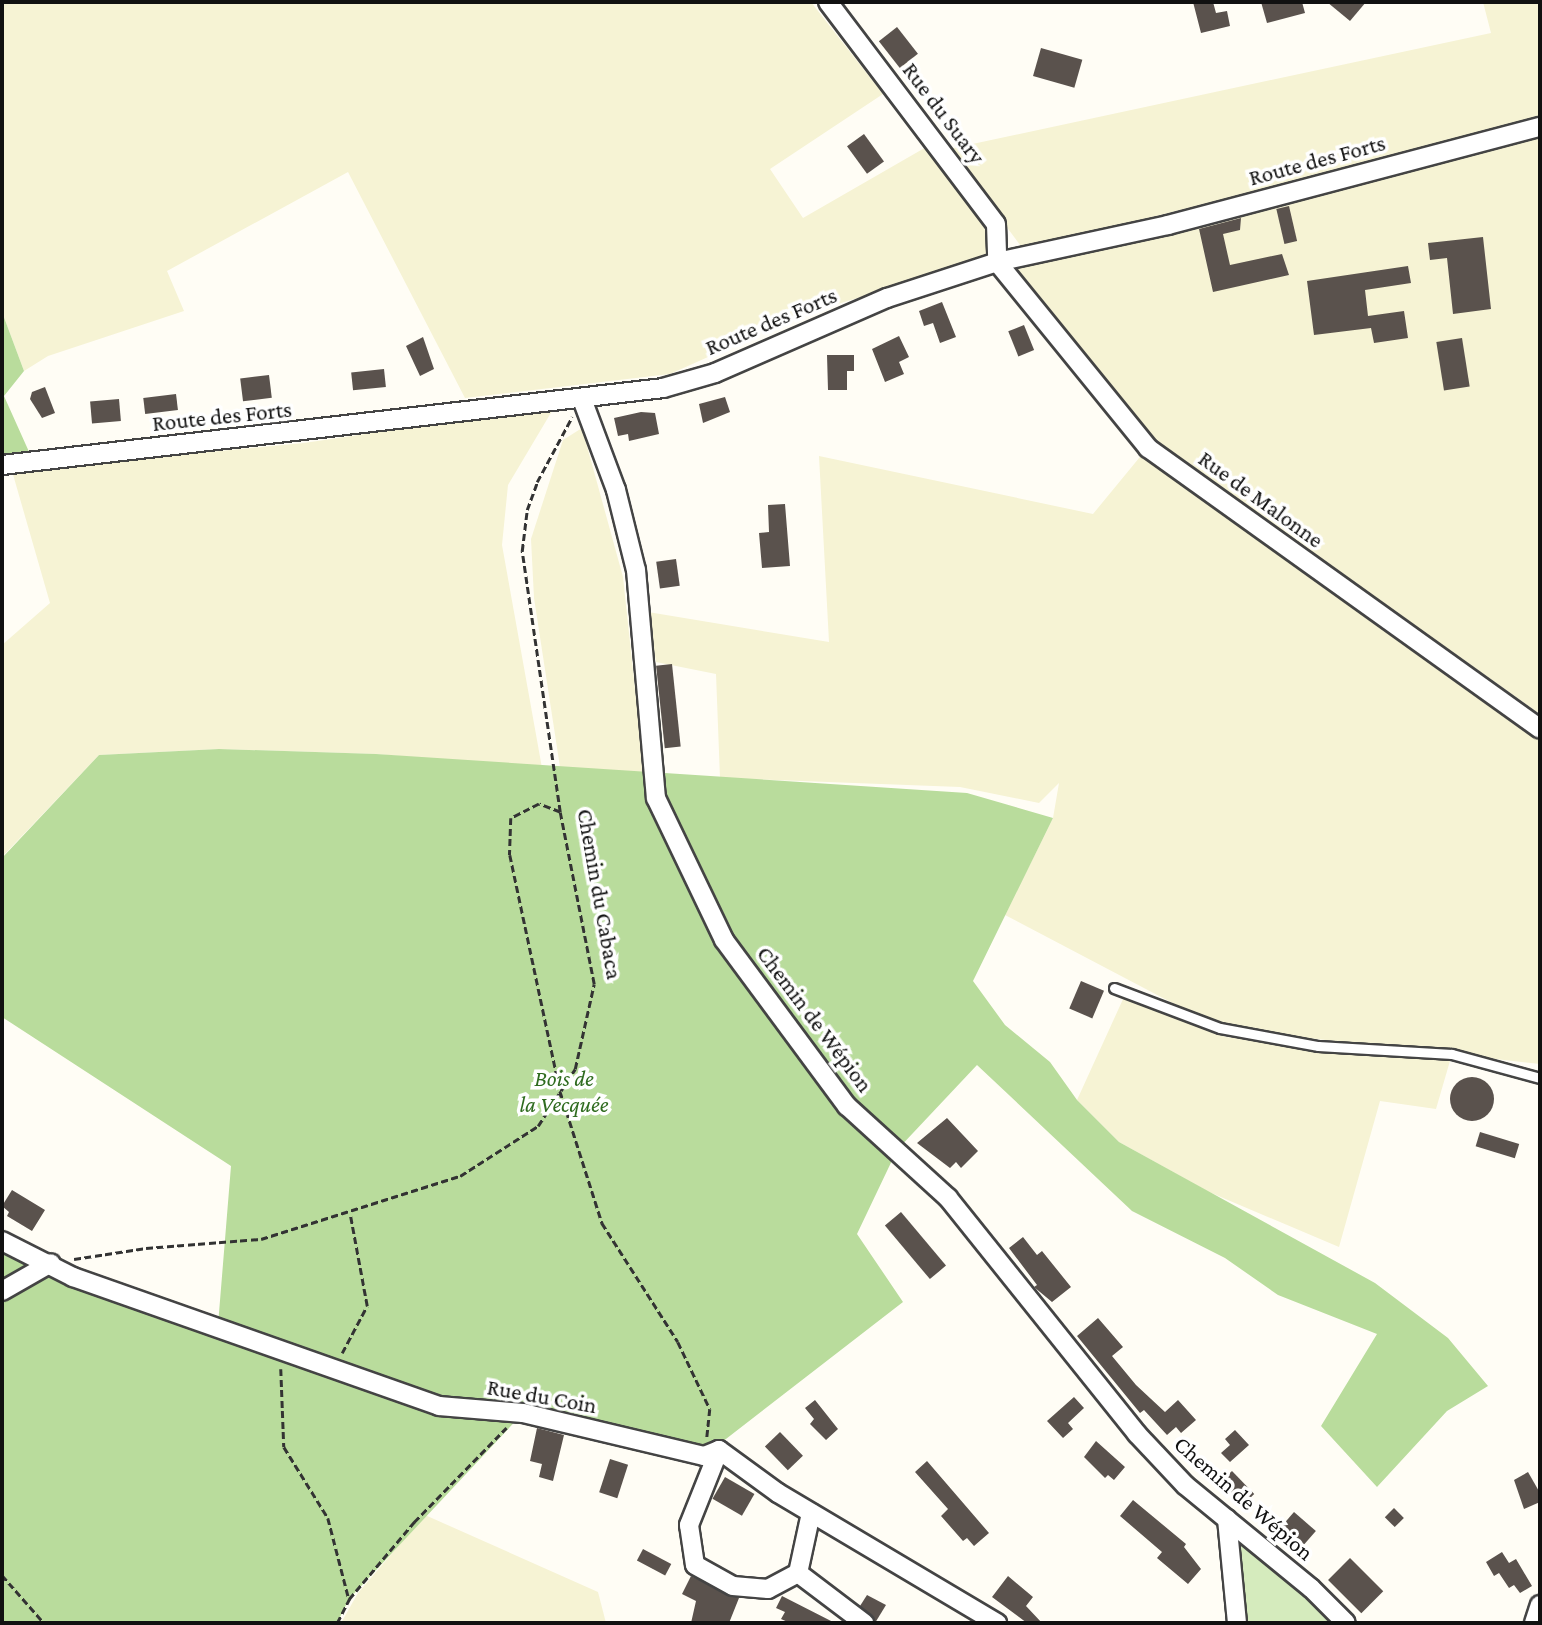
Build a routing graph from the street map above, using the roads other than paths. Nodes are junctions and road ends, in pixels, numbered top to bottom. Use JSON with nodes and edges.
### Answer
{"nodes":[{"id":1,"x":828,"y":2,"type":"edge"},
{"id":2,"x":1540,"y":127,"type":"edge"},
{"id":3,"x":998,"y":262,"type":"junction"},
{"id":4,"x":582,"y":399,"type":"junction"},
{"id":5,"x":2,"y":465,"type":"edge"},
{"id":6,"x":1540,"y":729,"type":"edge"},
{"id":7,"x":1114,"y":988,"type":"dead end"},
{"id":8,"x":1540,"y":1078,"type":"edge"},
{"id":9,"x":2,"y":1241,"type":"edge"},
{"id":10,"x":51,"y":1263,"type":"junction"},
{"id":11,"x":2,"y":1291,"type":"edge"},
{"id":12,"x":712,"y":1453,"type":"junction"},
{"id":13,"x":811,"y":1513,"type":"junction"},
{"id":14,"x":1227,"y":1519,"type":"junction"},
{"id":15,"x":798,"y":1573,"type":"junction"},
{"id":16,"x":1540,"y":1605,"type":"edge"},
{"id":17,"x":864,"y":1623,"type":"edge"},
{"id":18,"x":997,"y":1623,"type":"edge"},
{"id":19,"x":1237,"y":1623,"type":"edge"},
{"id":20,"x":1346,"y":1623,"type":"edge"},
{"id":21,"x":1534,"y":1623,"type":"edge"}],
"edges":[{"from":1,"to":3,"type":"street","name":"Rue du Suary"},
{"from":2,"to":3,"type":"street","name":"Route des Forts"},
{"from":3,"to":4,"type":"street","name":"Route des Forts"},
{"from":3,"to":6,"type":"street","name":"Rue de Malonne"},
{"from":4,"to":5,"type":"street","name":"Route des Forts"},
{"from":4,"to":14,"type":"street","name":"Chemin de Wépion"},
{"from":7,"to":8,"type":"lane"},
{"from":9,"to":10,"type":"street","name":"Rue du Coin"},
{"from":10,"to":11,"type":"street"},
{"from":10,"to":12,"type":"street","name":"Rue du Coin"},
{"from":12,"to":13,"type":"street","name":"Rue du Coin"},
{"from":12,"to":15,"type":"street"},
{"from":13,"to":15,"type":"street"},
{"from":13,"to":18,"type":"street","name":"Rue du Coin"},
{"from":14,"to":19,"type":"street"},
{"from":14,"to":20,"type":"street","name":"Chemin de Wépion"},
{"from":15,"to":17,"type":"street"},
{"from":16,"to":21,"type":"street"}]}
